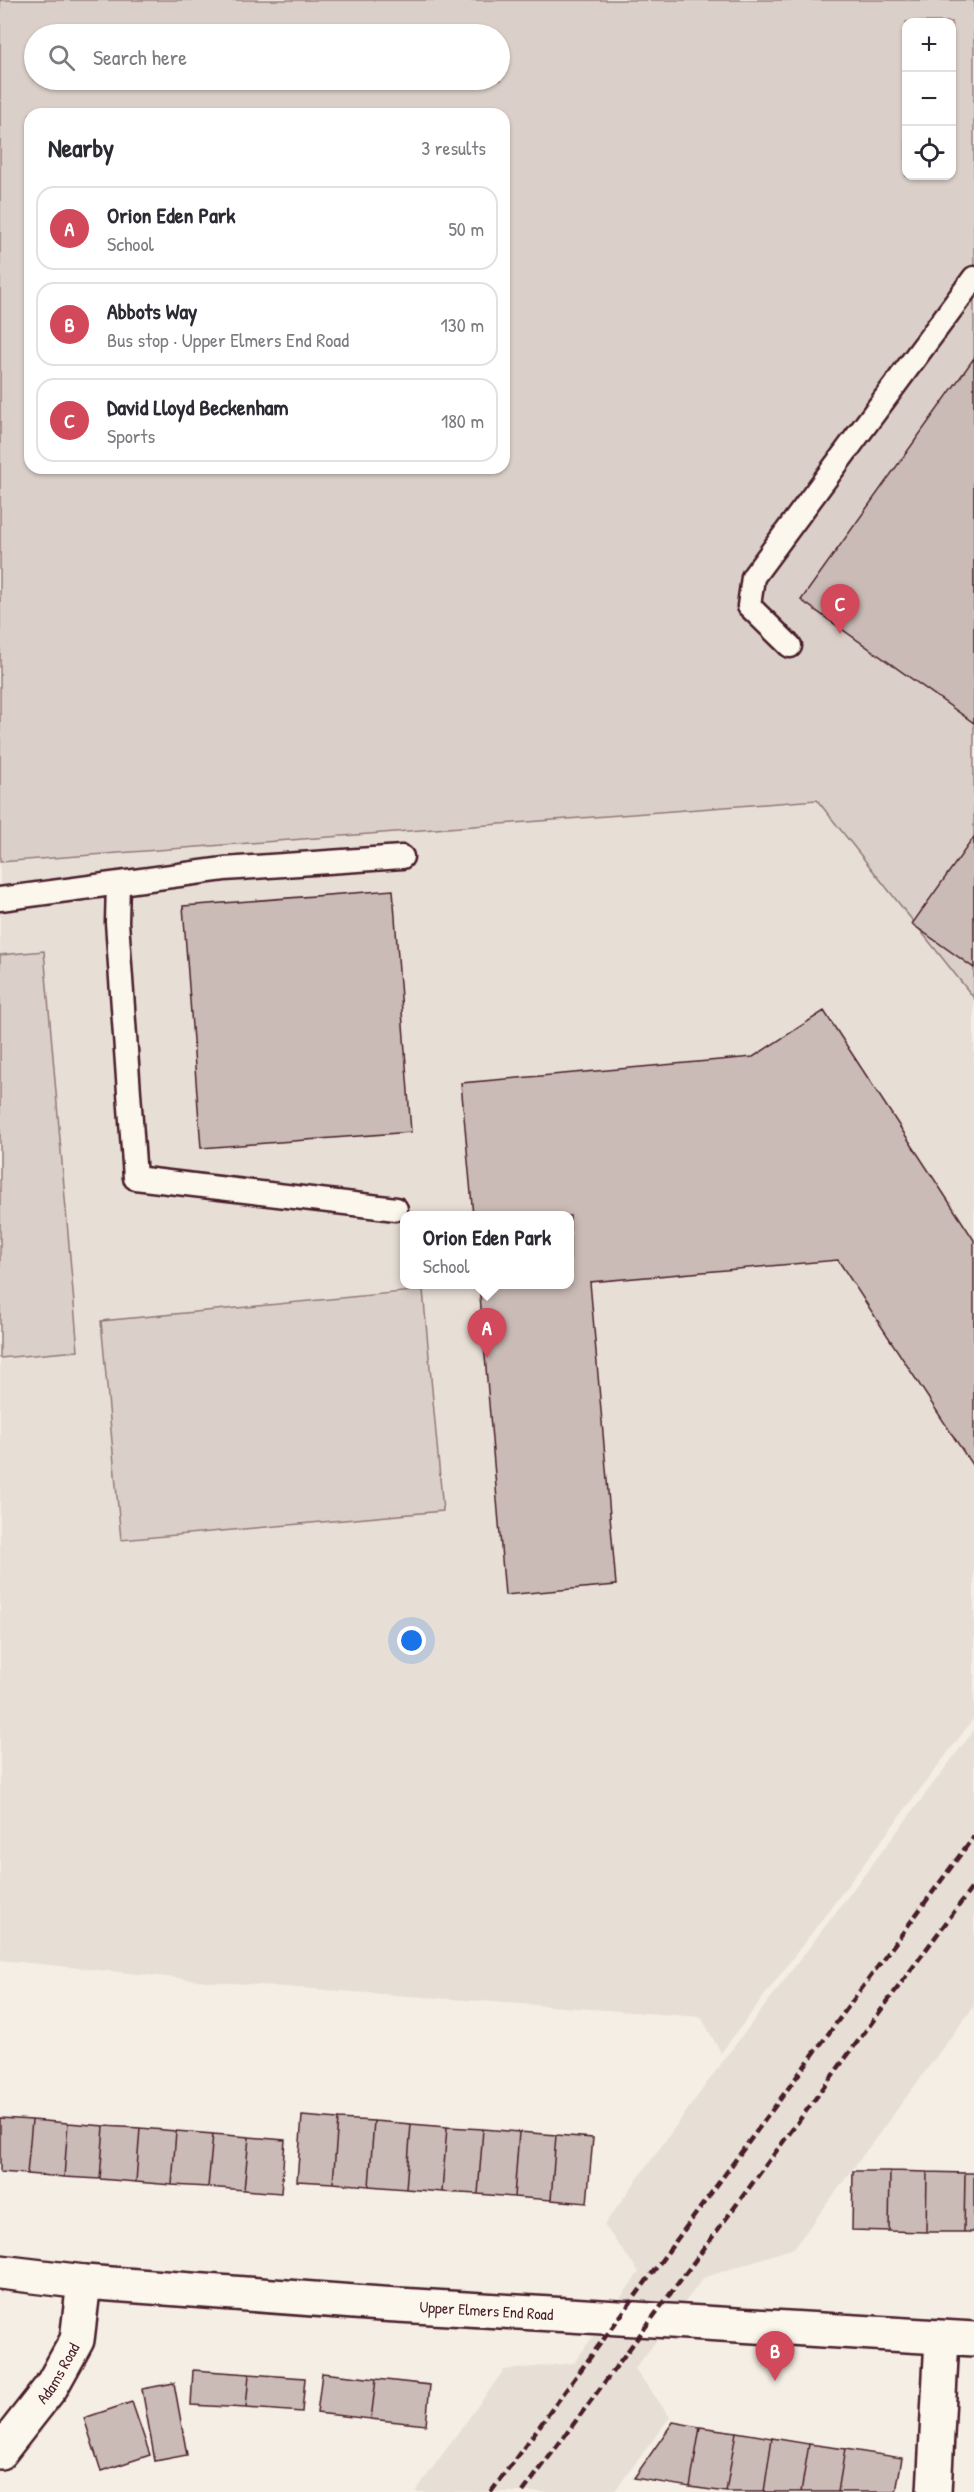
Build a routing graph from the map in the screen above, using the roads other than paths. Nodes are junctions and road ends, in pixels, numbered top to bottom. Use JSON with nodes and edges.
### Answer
{"nodes":[{"id":1,"x":974,"y":278,"type":"edge"},
{"id":2,"x":790,"y":646,"type":"dead end"},
{"id":3,"x":402,"y":857,"type":"dead end"},
{"id":4,"x":118,"y":883,"type":"junction"},
{"id":5,"x":0,"y":899,"type":"edge"},
{"id":6,"x":396,"y":1209,"type":"dead end"},
{"id":7,"x":0,"y":2272,"type":"edge"},
{"id":8,"x":84,"y":2282,"type":"junction"},
{"id":9,"x":942,"y":2338,"type":"junction"},
{"id":10,"x":974,"y":2339,"type":"edge"},
{"id":11,"x":0,"y":2452,"type":"edge"},
{"id":12,"x":934,"y":2492,"type":"edge"}],
"edges":[{"from":1,"to":2,"type":"lane"},
{"from":3,"to":4,"type":"lane"},
{"from":4,"to":5,"type":"lane"},
{"from":4,"to":6,"type":"lane"},
{"from":7,"to":8,"type":"main road","name":"Upper Elmers End Road"},
{"from":8,"to":9,"type":"main road","name":"Upper Elmers End Road"},
{"from":8,"to":11,"type":"main road","name":"Adams Road"},
{"from":9,"to":10,"type":"main road","name":"Upper Elmers End Road"},
{"from":9,"to":12,"type":"main road"}]}
